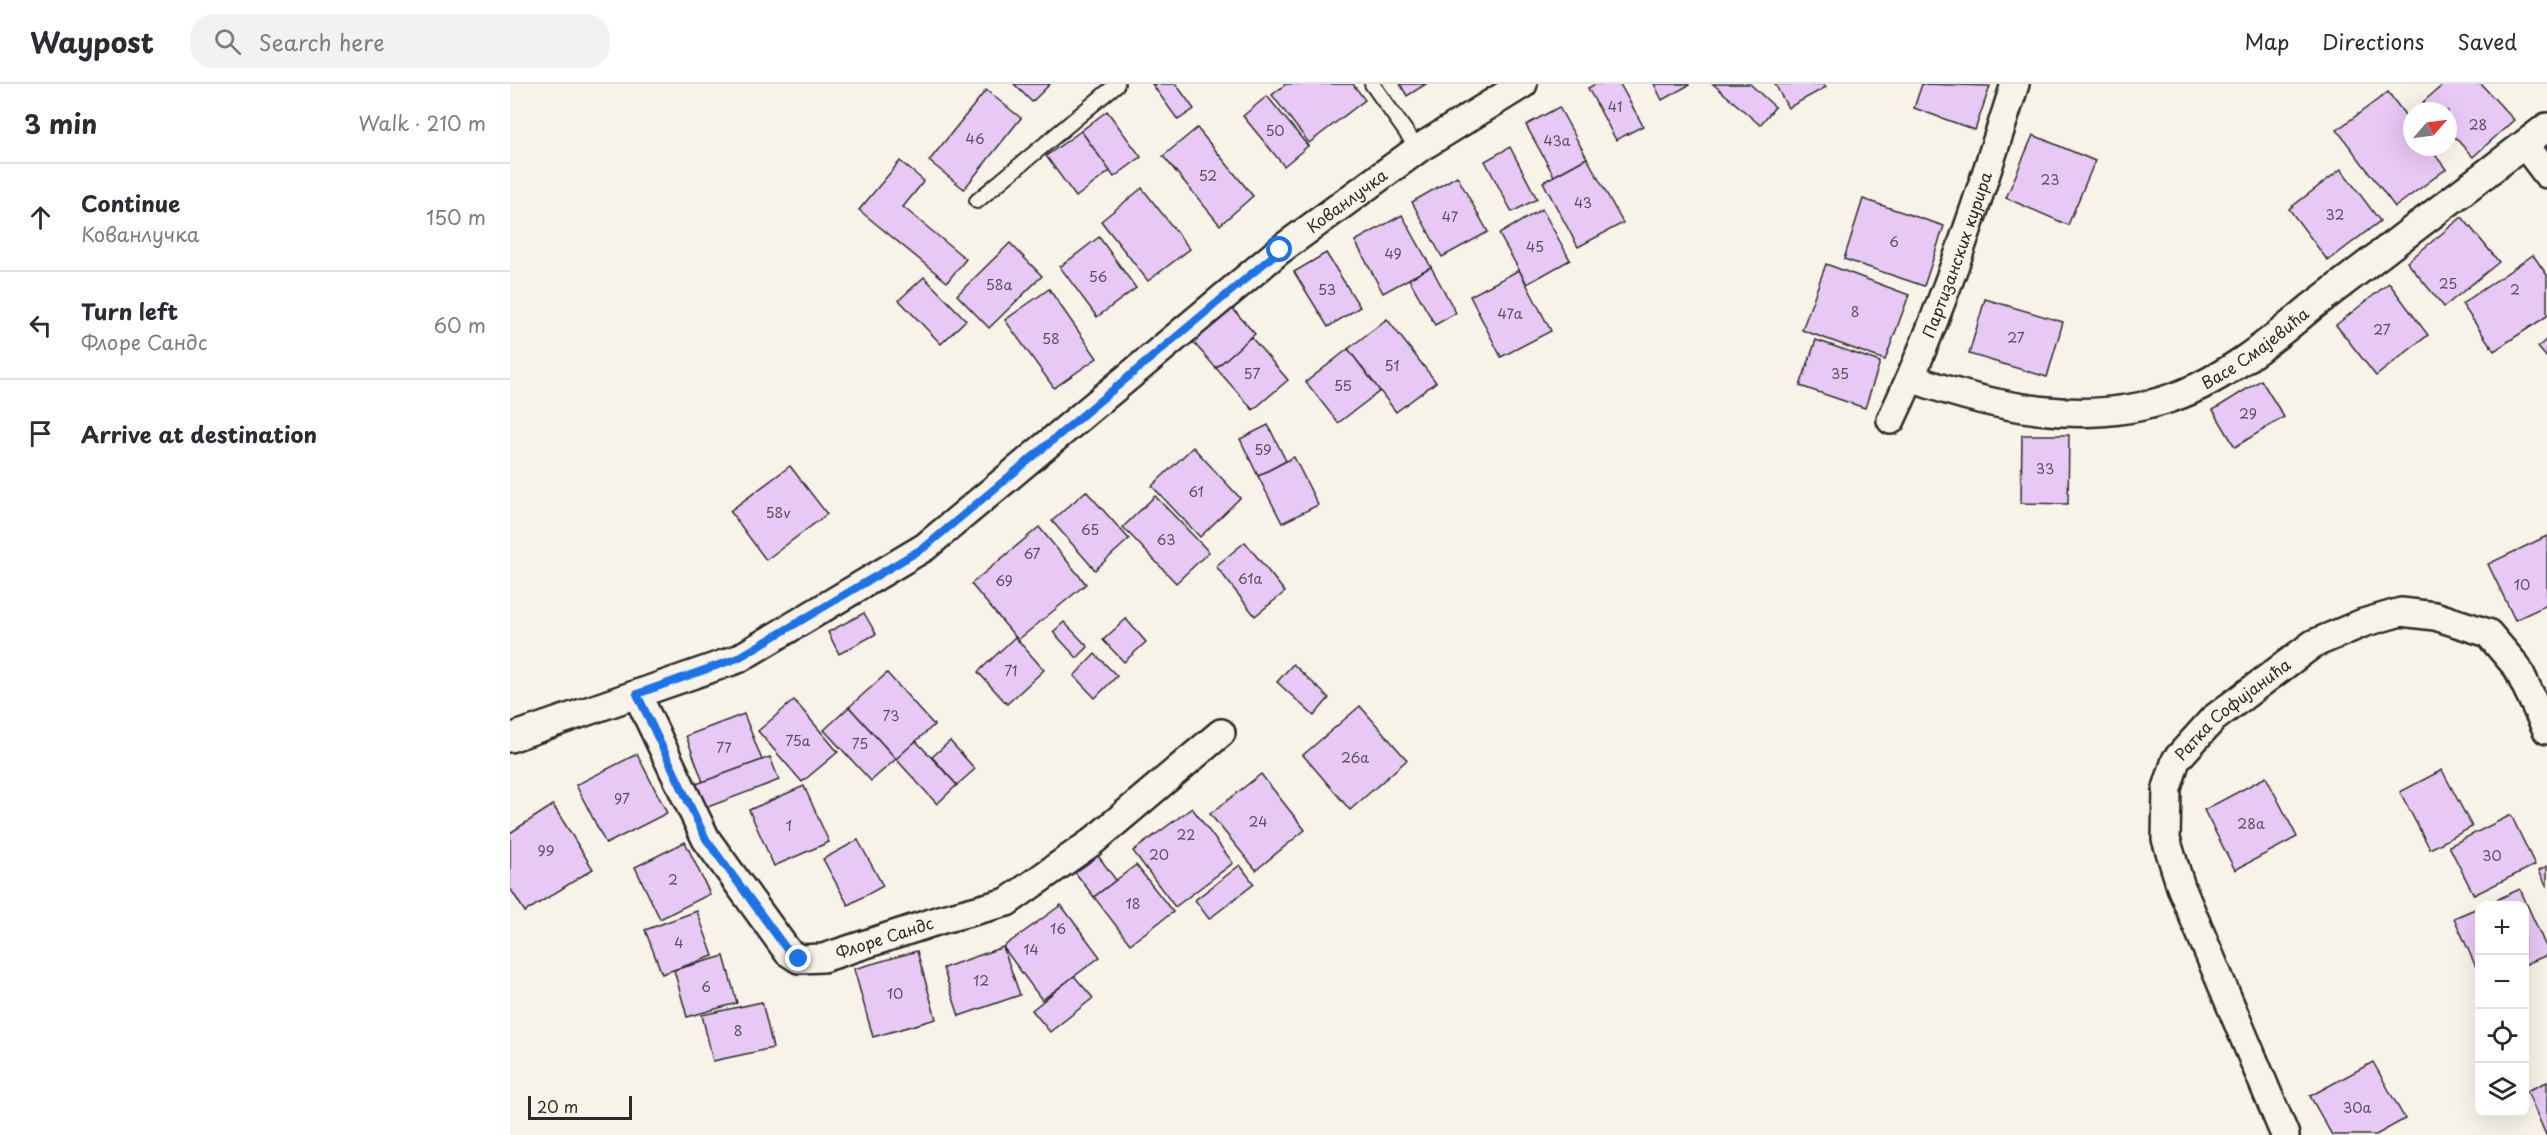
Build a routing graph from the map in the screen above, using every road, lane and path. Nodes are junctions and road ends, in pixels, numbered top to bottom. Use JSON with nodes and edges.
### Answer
{"nodes":[{"id":1,"x":1117,"y":84,"type":"edge"},
{"id":2,"x":1371,"y":84,"type":"edge"},
{"id":3,"x":1523,"y":84,"type":"edge"},
{"id":4,"x":2015,"y":84,"type":"edge"},
{"id":5,"x":2547,"y":127,"type":"edge"},
{"id":6,"x":2525,"y":145,"type":"junction"},
{"id":7,"x":1418,"y":149,"type":"junction"},
{"id":8,"x":2547,"y":174,"type":"edge"},
{"id":9,"x":977,"y":201,"type":"dead end"},
{"id":10,"x":1911,"y":378,"type":"junction"},
{"id":11,"x":1891,"y":420,"type":"dead end"},
{"id":12,"x":637,"y":694,"type":"junction"},
{"id":13,"x":2547,"y":730,"type":"edge"},
{"id":14,"x":1221,"y":734,"type":"dead end"},
{"id":15,"x":510,"y":738,"type":"edge"},
{"id":16,"x":2285,"y":1135,"type":"edge"}],
"edges":[{"from":1,"to":9,"type":"lane"},
{"from":2,"to":7,"type":"lane"},
{"from":3,"to":7,"type":"street","name":"Кованлучка"},
{"from":4,"to":10,"type":"street","name":"Партизанских курира"},
{"from":5,"to":6,"type":"street","name":"Васе Смајевића"},
{"from":6,"to":8,"type":"street"},
{"from":6,"to":10,"type":"street","name":"Васе Смајевића"},
{"from":7,"to":12,"type":"street","name":"Кованлучка"},
{"from":10,"to":11,"type":"street","name":"Партизанских курира"},
{"from":12,"to":14,"type":"street","name":"Флоре Сандс"},
{"from":12,"to":15,"type":"street","name":"Кованлучка"},
{"from":13,"to":16,"type":"street","name":"Ратка Софијанића"}]}
